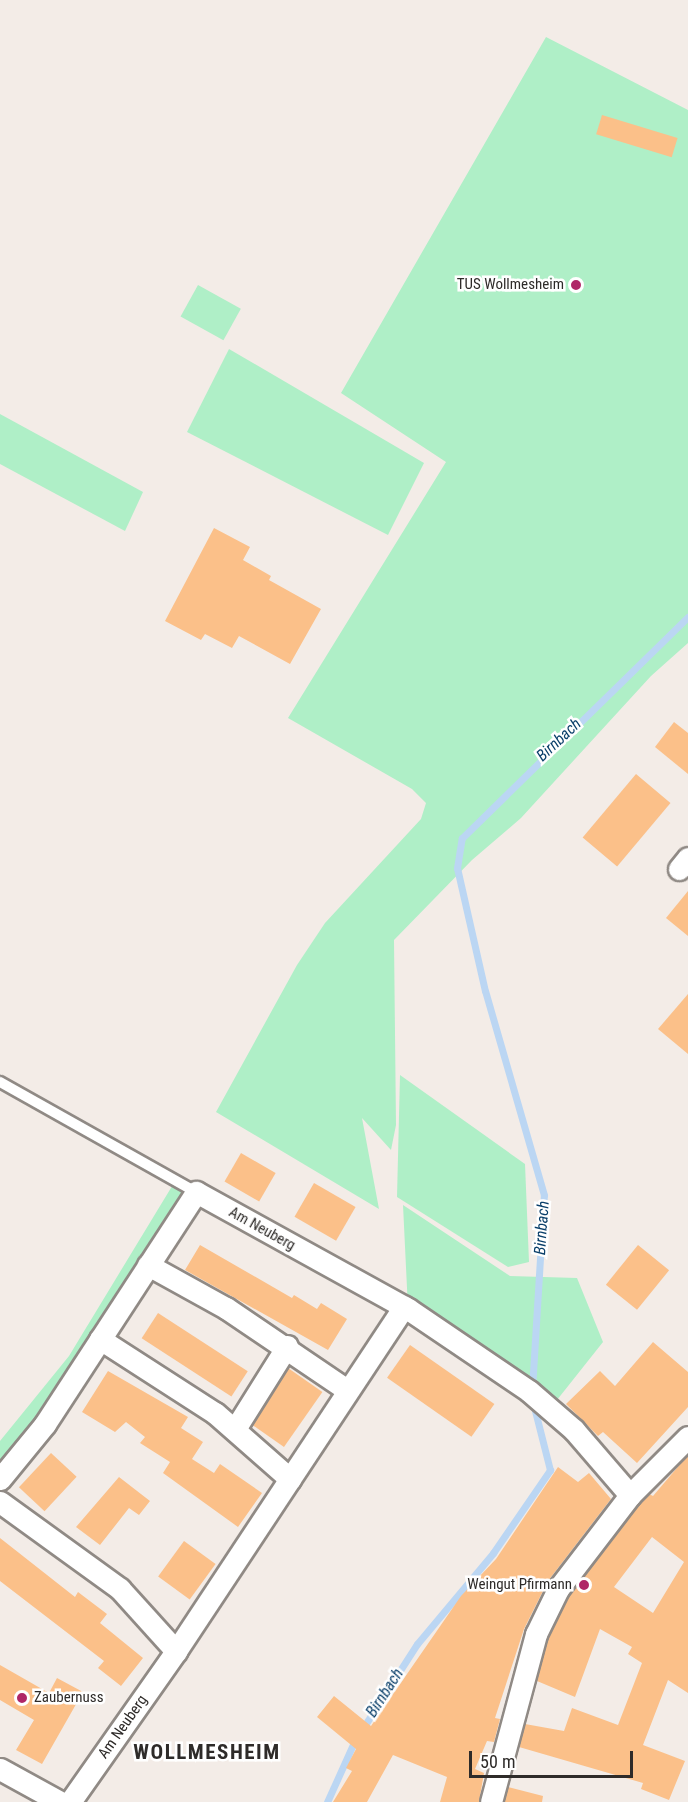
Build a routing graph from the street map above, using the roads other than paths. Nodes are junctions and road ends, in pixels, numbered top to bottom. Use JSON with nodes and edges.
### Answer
{"nodes":[{"id":1,"x":0,"y":1082,"type":"edge"},
{"id":2,"x":196,"y":1192,"type":"junction"},
{"id":3,"x":148,"y":1264,"type":"junction"},
{"id":4,"x":404,"y":1307,"type":"junction"},
{"id":5,"x":100,"y":1339,"type":"junction"},
{"id":6,"x":287,"y":1346,"type":"junction"},
{"id":7,"x":347,"y":1390,"type":"junction"},
{"id":8,"x":236,"y":1429,"type":"junction"},
{"id":9,"x":688,"y":1437,"type":"edge"},
{"id":10,"x":0,"y":1479,"type":"edge"},
{"id":11,"x":290,"y":1479,"type":"junction"},
{"id":12,"x":630,"y":1495,"type":"junction"},
{"id":13,"x":0,"y":1502,"type":"edge"},
{"id":14,"x":176,"y":1651,"type":"junction"},
{"id":15,"x":0,"y":1769,"type":"edge"},
{"id":16,"x":60,"y":1802,"type":"edge"},
{"id":17,"x":70,"y":1802,"type":"edge"},
{"id":18,"x":491,"y":1802,"type":"edge"}],
"edges":[{"from":1,"to":2,"type":"lane"},
{"from":2,"to":3,"type":"street"},
{"from":2,"to":4,"type":"street","name":"Am Neuberg"},
{"from":3,"to":5,"type":"street"},
{"from":3,"to":6,"type":"street"},
{"from":4,"to":7,"type":"street","name":"Am Neuberg"},
{"from":4,"to":12,"type":"street","name":"Am Neuberg"},
{"from":5,"to":8,"type":"street"},
{"from":5,"to":10,"type":"street"},
{"from":6,"to":7,"type":"street"},
{"from":6,"to":8,"type":"street"},
{"from":7,"to":11,"type":"street","name":"Am Neuberg"},
{"from":8,"to":11,"type":"street"},
{"from":9,"to":12,"type":"street"},
{"from":11,"to":14,"type":"street","name":"Am Neuberg"},
{"from":12,"to":18,"type":"street"},
{"from":13,"to":14,"type":"street"},
{"from":14,"to":17,"type":"street","name":"Am Neuberg"},
{"from":15,"to":16,"type":"street"}]}
